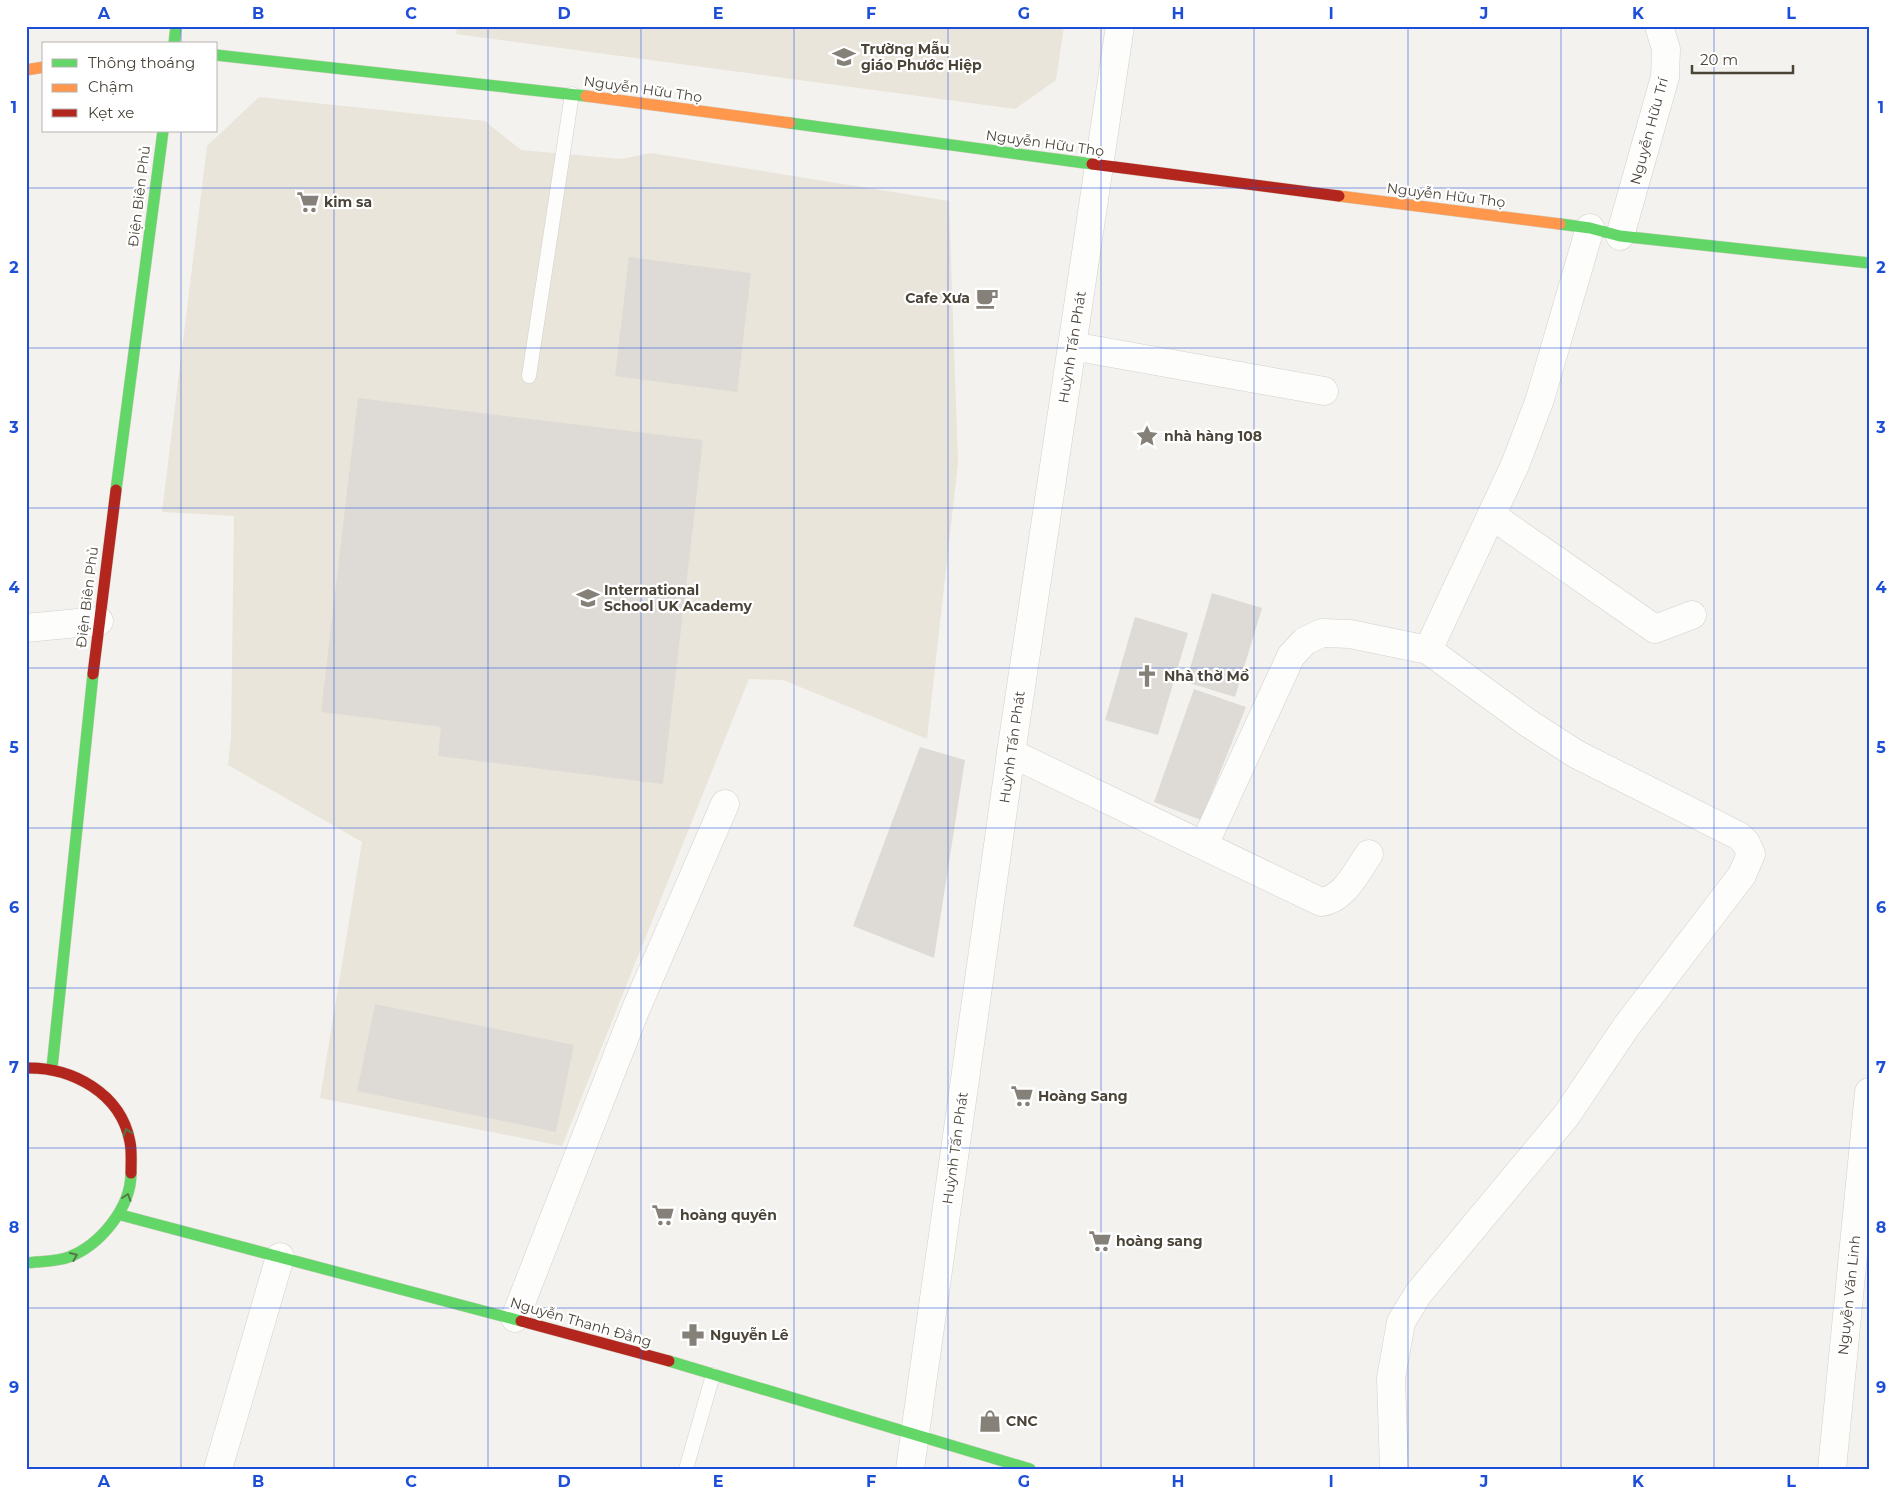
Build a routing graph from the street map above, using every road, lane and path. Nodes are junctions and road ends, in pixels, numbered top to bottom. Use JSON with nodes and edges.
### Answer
{"nodes":[{"id":1,"x":176,"y":26,"type":"edge"},
{"id":2,"x":1120,"y":26,"type":"edge"},
{"id":3,"x":1659,"y":26,"type":"edge"},
{"id":4,"x":174,"y":42,"type":"edge"},
{"id":5,"x":218,"y":55,"type":"edge"},
{"id":6,"x":42,"y":67,"type":"edge"},
{"id":7,"x":26,"y":70,"type":"edge"},
{"id":8,"x":572,"y":94,"type":"junction"},
{"id":9,"x":162,"y":132,"type":"edge"},
{"id":10,"x":1099,"y":166,"type":"junction"},
{"id":11,"x":1590,"y":228,"type":"junction"},
{"id":12,"x":1620,"y":236,"type":"junction"},
{"id":13,"x":1869,"y":263,"type":"edge"},
{"id":14,"x":1072,"y":346,"type":"junction"},
{"id":15,"x":529,"y":376,"type":"dead end"},
{"id":16,"x":1324,"y":390,"type":"dead end"},
{"id":17,"x":1491,"y":515,"type":"junction"},
{"id":18,"x":1692,"y":615,"type":"dead end"},
{"id":19,"x":99,"y":621,"type":"junction"},
{"id":20,"x":26,"y":628,"type":"edge"},
{"id":21,"x":1428,"y":650,"type":"junction"},
{"id":22,"x":1011,"y":753,"type":"junction"},
{"id":23,"x":725,"y":804,"type":"dead end"},
{"id":24,"x":1204,"y":845,"type":"junction"},
{"id":25,"x":1369,"y":854,"type":"dead end"},
{"id":26,"x":26,"y":1068,"type":"edge"},
{"id":27,"x":52,"y":1068,"type":"junction"},
{"id":28,"x":1869,"y":1092,"type":"edge"},
{"id":29,"x":121,"y":1215,"type":"junction"},
{"id":30,"x":280,"y":1257,"type":"junction"},
{"id":31,"x":26,"y":1263,"type":"edge"},
{"id":32,"x":514,"y":1318,"type":"junction"},
{"id":33,"x":713,"y":1375,"type":"junction"},
{"id":34,"x":915,"y":1432,"type":"junction"},
{"id":35,"x":218,"y":1469,"type":"edge"},
{"id":36,"x":686,"y":1469,"type":"edge"},
{"id":37,"x":910,"y":1469,"type":"edge"},
{"id":38,"x":1030,"y":1469,"type":"edge"},
{"id":39,"x":1394,"y":1469,"type":"edge"},
{"id":40,"x":1832,"y":1469,"type":"edge"}],
"edges":[{"from":1,"to":4,"type":"street"},
{"from":2,"to":10,"type":"street","name":"Huỳnh Tấn Phát"},
{"from":3,"to":12,"type":"street","name":"Nguyễn Hữu Trí"},
{"from":5,"to":8,"type":"street","name":"Nguyễn Hữu Thọ"},
{"from":6,"to":7,"type":"street"},
{"from":8,"to":10,"type":"street","name":"Nguyễn Hữu Thọ"},
{"from":8,"to":15,"type":"lane"},
{"from":9,"to":19,"type":"street","name":"Điện Biên Phủ"},
{"from":10,"to":11,"type":"street","name":"Nguyễn Hữu Thọ"},
{"from":10,"to":14,"type":"street","name":"Huỳnh Tấn Phát"},
{"from":11,"to":12,"type":"street","name":"Nguyễn Hữu Thọ"},
{"from":11,"to":17,"type":"street"},
{"from":12,"to":13,"type":"street","name":"Nguyễn Hữu Thọ"},
{"from":14,"to":16,"type":"street"},
{"from":14,"to":22,"type":"street","name":"Huỳnh Tấn Phát"},
{"from":17,"to":18,"type":"street"},
{"from":17,"to":21,"type":"street"},
{"from":19,"to":20,"type":"street"},
{"from":19,"to":27,"type":"street","name":"Điện Biên Phủ"},
{"from":21,"to":24,"type":"street"},
{"from":21,"to":39,"type":"street"},
{"from":22,"to":24,"type":"street"},
{"from":22,"to":34,"type":"street","name":"Huỳnh Tấn Phát"},
{"from":23,"to":32,"type":"street"},
{"from":24,"to":25,"type":"street"},
{"from":26,"to":27,"type":"street"},
{"from":29,"to":27,"type":"street","one_way":true},
{"from":28,"to":40,"type":"street","name":"Nguyễn Văn Linh"},
{"from":29,"to":30,"type":"street","name":"Nguyễn Thanh Đằng"},
{"from":31,"to":29,"type":"street","one_way":true},
{"from":30,"to":32,"type":"street","name":"Nguyễn Thanh Đằng"},
{"from":30,"to":35,"type":"street"},
{"from":32,"to":33,"type":"street","name":"Nguyễn Thanh Đằng"},
{"from":33,"to":34,"type":"street","name":"Nguyễn Thanh Đằng"},
{"from":33,"to":36,"type":"lane"},
{"from":34,"to":37,"type":"street","name":"Huỳnh Tấn Phát"},
{"from":34,"to":38,"type":"street","name":"Nguyễn Thanh Đằng"}]}
